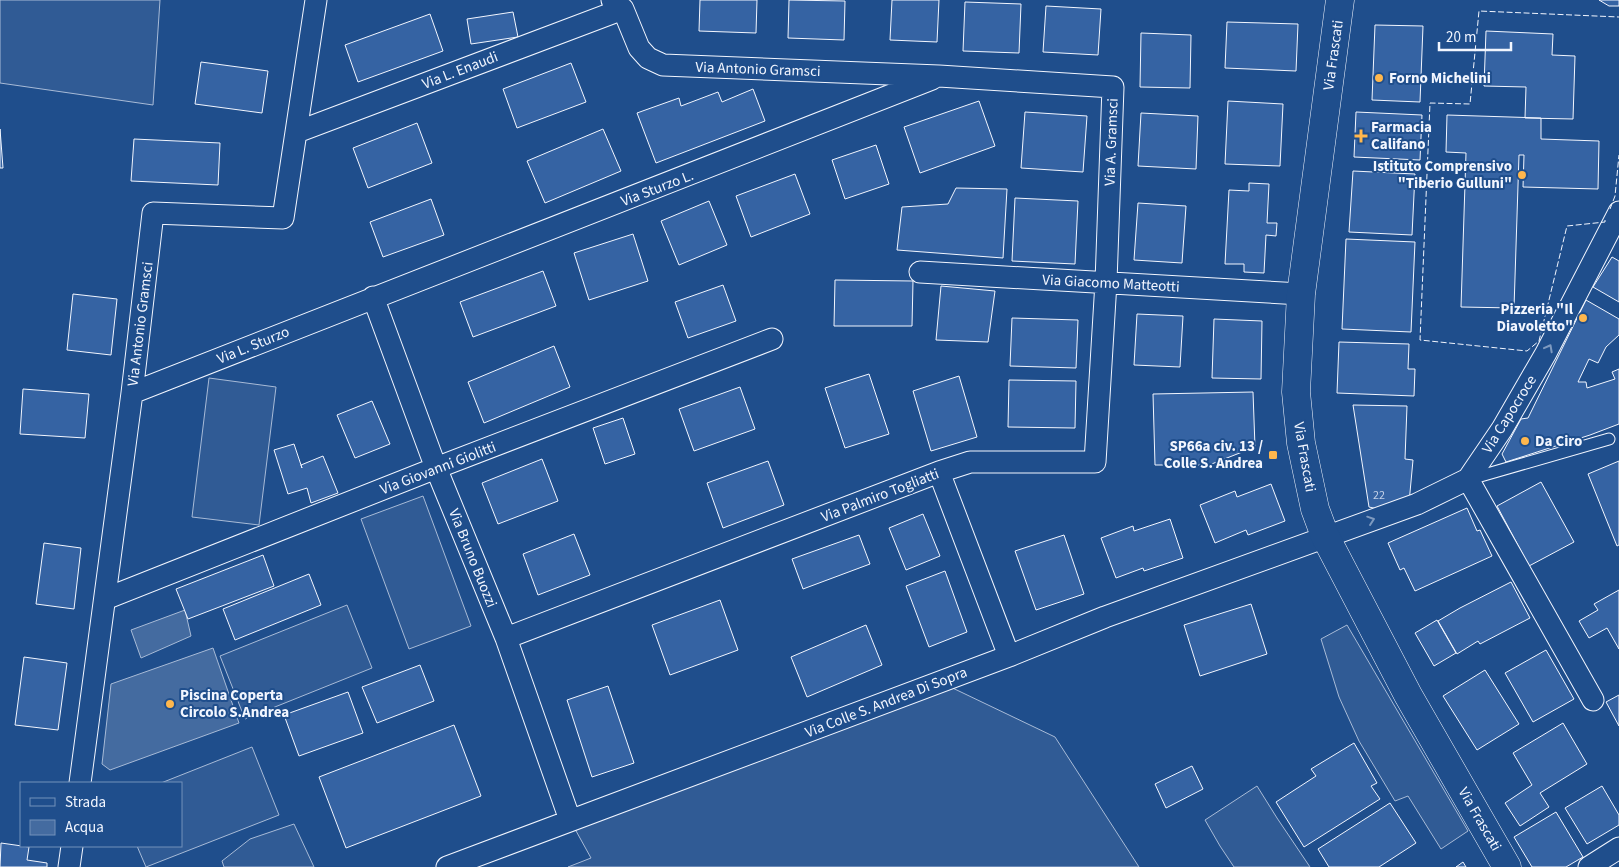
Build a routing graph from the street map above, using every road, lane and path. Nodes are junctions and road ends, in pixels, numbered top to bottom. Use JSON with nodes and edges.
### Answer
{"nodes":[{"id":1,"x":316,"y":0,"type":"edge"},
{"id":2,"x":1340,"y":0,"type":"edge"},
{"id":3,"x":617,"y":4,"type":"edge"},
{"id":4,"x":939,"y":76,"type":"junction"},
{"id":5,"x":297,"y":132,"type":"junction"},
{"id":6,"x":1619,"y":212,"type":"edge"},
{"id":7,"x":920,"y":272,"type":"dead end"},
{"id":8,"x":1106,"y":282,"type":"junction"},
{"id":9,"x":1301,"y":294,"type":"junction"},
{"id":10,"x":374,"y":297,"type":"junction"},
{"id":11,"x":772,"y":339,"type":"dead end"},
{"id":12,"x":132,"y":393,"type":"junction"},
{"id":13,"x":1609,"y":439,"type":"dead end"},
{"id":14,"x":436,"y":468,"type":"junction"},
{"id":15,"x":939,"y":472,"type":"junction"},
{"id":16,"x":1468,"y":479,"type":"junction"},
{"id":17,"x":1325,"y":536,"type":"junction"},
{"id":18,"x":105,"y":599,"type":"junction"},
{"id":19,"x":506,"y":638,"type":"junction"},
{"id":20,"x":1009,"y":656,"type":"junction"},
{"id":21,"x":1594,"y":700,"type":"dead end"},
{"id":22,"x":80,"y":782,"type":"edge"},
{"id":23,"x":570,"y":820,"type":"junction"},
{"id":24,"x":72,"y":847,"type":"edge"},
{"id":25,"x":1619,"y":848,"type":"edge"},
{"id":26,"x":69,"y":867,"type":"edge"},
{"id":27,"x":447,"y":867,"type":"edge"},
{"id":28,"x":1507,"y":867,"type":"edge"},
{"id":29,"x":1589,"y":867,"type":"edge"}],
"edges":[{"from":1,"to":5,"type":"street","name":"Via Antonio Gramsci"},
{"from":2,"to":9,"type":"street","name":"Via Frascati"},
{"from":3,"to":4,"type":"street","name":"Via Antonio Gramsci"},
{"from":3,"to":5,"type":"street","name":"Via L. Enaudi"},
{"from":4,"to":8,"type":"street","name":"Via A. Gramsci"},
{"from":4,"to":10,"type":"street","name":"Via Sturzo L."},
{"from":5,"to":12,"type":"street","name":"Via Antonio Gramsci"},
{"from":16,"to":6,"type":"street","name":"Via Capocroce","one_way":true},
{"from":7,"to":8,"type":"street","name":"Via Giacomo Matteotti"},
{"from":8,"to":9,"type":"street","name":"Via Giacomo Matteotti"},
{"from":8,"to":15,"type":"street","name":"Via Palmiro Togliatti"},
{"from":9,"to":17,"type":"street","name":"Via Frascati"},
{"from":10,"to":12,"type":"street","name":"Via L. Sturzo"},
{"from":10,"to":14,"type":"street","name":"Via Bruno Buozzi"},
{"from":11,"to":14,"type":"street","name":"Via Giovanni Giolitti"},
{"from":12,"to":18,"type":"street","name":"Via Antonio Gramsci"},
{"from":13,"to":16,"type":"lane"},
{"from":14,"to":18,"type":"street","name":"Via Giovanni Giolitti"},
{"from":14,"to":19,"type":"street","name":"Via Bruno Buozzi"},
{"from":15,"to":19,"type":"street","name":"Via Palmiro Togliatti"},
{"from":15,"to":20,"type":"street"},
{"from":17,"to":16,"type":"street","name":"Via Capocroce","one_way":true},
{"from":16,"to":21,"type":"street"},
{"from":17,"to":20,"type":"street","name":"Via Colle S. Andrea Di Sopra"},
{"from":17,"to":28,"type":"street","name":"Via Frascati"},
{"from":18,"to":22,"type":"street","name":"Via Antonio Gramsci"},
{"from":19,"to":23,"type":"street","name":"Via Bruno Buozzi"},
{"from":20,"to":23,"type":"street","name":"Via Colle S. Andrea Di Sopra"},
{"from":23,"to":27,"type":"street","name":"Via Colle S. Andrea Di Sopra"},
{"from":24,"to":26,"type":"street"},
{"from":25,"to":29,"type":"street"}]}
